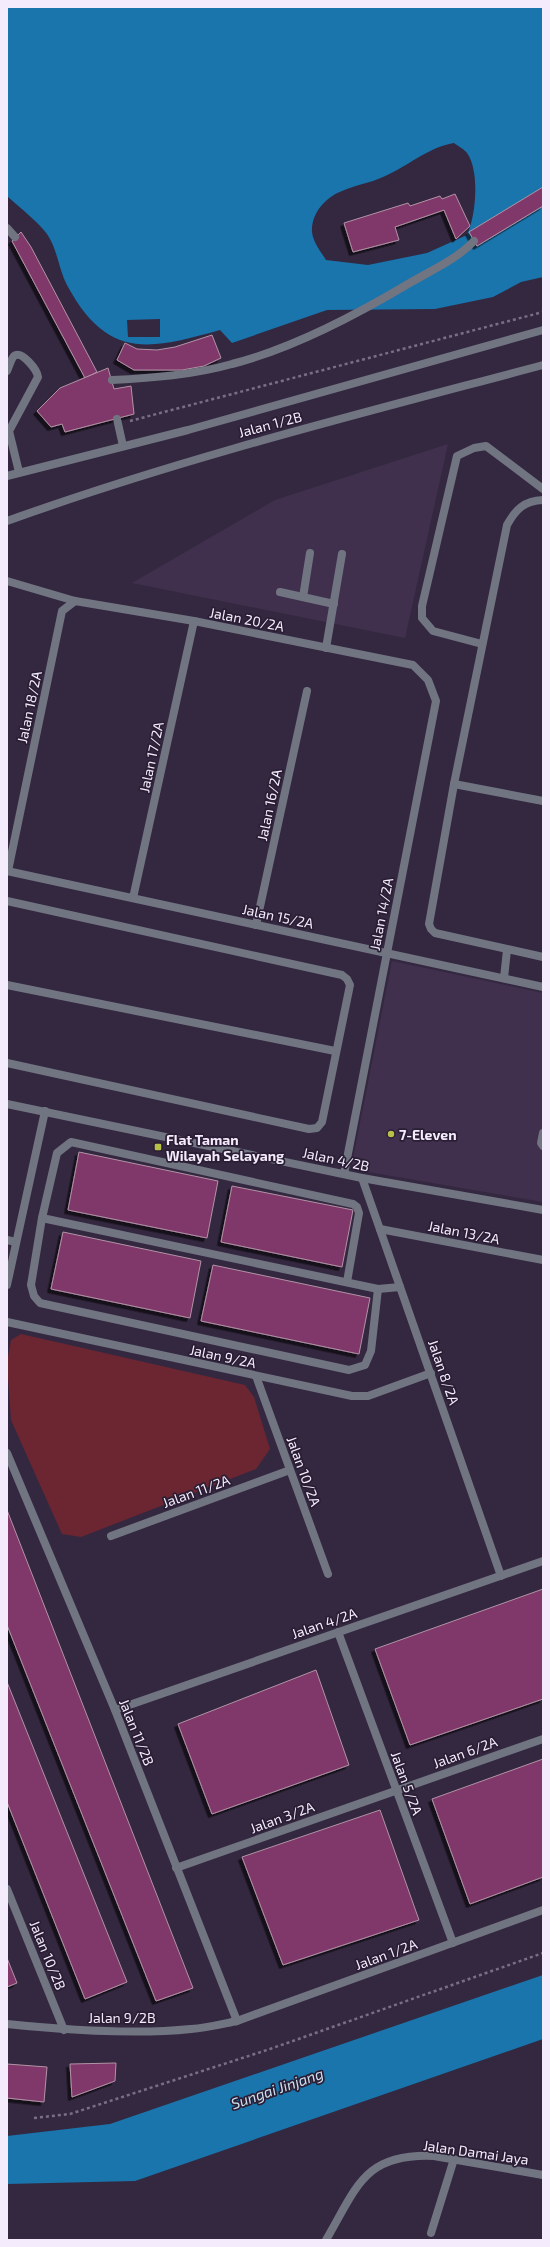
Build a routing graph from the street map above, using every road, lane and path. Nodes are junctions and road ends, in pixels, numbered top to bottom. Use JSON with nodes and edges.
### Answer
{"nodes":[{"id":1,"x":7,"y":228,"type":"edge"},
{"id":2,"x":14,"y":237,"type":"dead end"},
{"id":3,"x":474,"y":241,"type":"dead end"},
{"id":4,"x":543,"y":312,"type":"edge"},
{"id":5,"x":543,"y":330,"type":"edge"},
{"id":6,"x":543,"y":364,"type":"edge"},
{"id":7,"x":7,"y":371,"type":"edge"},
{"id":8,"x":112,"y":380,"type":"dead end"},
{"id":9,"x":117,"y":422,"type":"joint"},
{"id":10,"x":8,"y":431,"type":"edge"},
{"id":11,"x":123,"y":446,"type":"junction"},
{"id":12,"x":19,"y":472,"type":"junction"},
{"id":13,"x":7,"y":476,"type":"edge"},
{"id":14,"x":543,"y":489,"type":"edge"},
{"id":15,"x":543,"y":500,"type":"edge"},
{"id":16,"x":7,"y":521,"type":"edge"},
{"id":17,"x":310,"y":553,"type":"dead end"},
{"id":18,"x":342,"y":554,"type":"dead end"},
{"id":19,"x":7,"y":581,"type":"edge"},
{"id":20,"x":280,"y":592,"type":"dead end"},
{"id":21,"x":303,"y":597,"type":"junction"},
{"id":22,"x":75,"y":601,"type":"junction"},
{"id":23,"x":334,"y":604,"type":"junction"},
{"id":24,"x":194,"y":621,"type":"junction"},
{"id":25,"x":482,"y":644,"type":"junction"},
{"id":26,"x":326,"y":648,"type":"junction"},
{"id":27,"x":413,"y":665,"type":"joint"},
{"id":28,"x":307,"y":691,"type":"dead end"},
{"id":29,"x":454,"y":784,"type":"junction"},
{"id":30,"x":543,"y":801,"type":"edge"},
{"id":31,"x":7,"y":871,"type":"edge"},
{"id":32,"x":133,"y":898,"type":"junction"},
{"id":33,"x":7,"y":901,"type":"edge"},
{"id":34,"x":256,"y":925,"type":"junction"},
{"id":35,"x":507,"y":950,"type":"junction"},
{"id":36,"x":387,"y":953,"type":"junction"},
{"id":37,"x":543,"y":957,"type":"edge"},
{"id":38,"x":504,"y":978,"type":"junction"},
{"id":39,"x":7,"y":985,"type":"edge"},
{"id":40,"x":543,"y":987,"type":"edge"},
{"id":41,"x":335,"y":1051,"type":"junction"},
{"id":42,"x":7,"y":1064,"type":"edge"},
{"id":43,"x":7,"y":1104,"type":"edge"},
{"id":44,"x":45,"y":1111,"type":"junction"},
{"id":45,"x":543,"y":1133,"type":"edge"},
{"id":46,"x":543,"y":1146,"type":"edge"},
{"id":47,"x":344,"y":1174,"type":"junction"},
{"id":48,"x":362,"y":1178,"type":"junction"},
{"id":49,"x":543,"y":1210,"type":"edge"},
{"id":50,"x":42,"y":1218,"type":"junction"},
{"id":51,"x":380,"y":1229,"type":"junction"},
{"id":52,"x":7,"y":1240,"type":"edge"},
{"id":53,"x":16,"y":1242,"type":"junction"},
{"id":54,"x":543,"y":1260,"type":"edge"},
{"id":55,"x":347,"y":1282,"type":"junction"},
{"id":56,"x":7,"y":1285,"type":"edge"},
{"id":57,"x":400,"y":1287,"type":"junction"},
{"id":58,"x":378,"y":1289,"type":"junction"},
{"id":59,"x":7,"y":1322,"type":"edge"},
{"id":60,"x":431,"y":1373,"type":"junction"},
{"id":61,"x":256,"y":1376,"type":"junction"},
{"id":62,"x":7,"y":1454,"type":"edge"},
{"id":63,"x":290,"y":1470,"type":"junction"},
{"id":64,"x":111,"y":1536,"type":"dead end"},
{"id":65,"x":543,"y":1561,"type":"edge"},
{"id":66,"x":328,"y":1574,"type":"dead end"},
{"id":67,"x":501,"y":1576,"type":"junction"},
{"id":68,"x":338,"y":1632,"type":"junction"},
{"id":69,"x":115,"y":1710,"type":"junction"},
{"id":70,"x":543,"y":1739,"type":"edge"},
{"id":71,"x":396,"y":1791,"type":"junction"},
{"id":72,"x":176,"y":1868,"type":"junction"},
{"id":73,"x":7,"y":1889,"type":"edge"},
{"id":74,"x":543,"y":1910,"type":"edge"},
{"id":75,"x":452,"y":1944,"type":"junction"},
{"id":76,"x":543,"y":1953,"type":"edge"},
{"id":77,"x":237,"y":2021,"type":"junction"},
{"id":78,"x":7,"y":2024,"type":"edge"},
{"id":79,"x":64,"y":2030,"type":"junction"},
{"id":80,"x":34,"y":2118,"type":"dead end"},
{"id":81,"x":454,"y":2160,"type":"junction"},
{"id":82,"x":543,"y":2175,"type":"edge"},
{"id":83,"x":431,"y":2233,"type":"dead end"},
{"id":84,"x":326,"y":2240,"type":"edge"}],
"edges":[{"from":1,"to":2,"type":"street"},
{"from":3,"to":8,"type":"street"},
{"from":4,"to":9,"type":"path"},
{"from":5,"to":11,"type":"street","name":"Jalan 1/2B"},
{"from":6,"to":16,"type":"street","name":"Jalan 1/2B"},
{"from":7,"to":10,"type":"street"},
{"from":9,"to":11,"type":"street"},
{"from":10,"to":12,"type":"street"},
{"from":11,"to":12,"type":"street","name":"Jalan 1/2B"},
{"from":12,"to":13,"type":"street","name":"Jalan 1/2B"},
{"from":14,"to":25,"type":"street"},
{"from":15,"to":25,"type":"street"},
{"from":17,"to":21,"type":"street"},
{"from":18,"to":23,"type":"street"},
{"from":19,"to":22,"type":"street","name":"Jalan 20/2A"},
{"from":20,"to":21,"type":"street"},
{"from":21,"to":23,"type":"street"},
{"from":22,"to":24,"type":"street","name":"Jalan 20/2A"},
{"from":22,"to":31,"type":"street","name":"Jalan 18/2A"},
{"from":23,"to":26,"type":"street"},
{"from":24,"to":26,"type":"street","name":"Jalan 20/2A"},
{"from":24,"to":32,"type":"street","name":"Jalan 17/2A"},
{"from":25,"to":29,"type":"street"},
{"from":26,"to":27,"type":"street","name":"Jalan 20/2A"},
{"from":27,"to":36,"type":"street","name":"Jalan 14/2A"},
{"from":28,"to":34,"type":"street","name":"Jalan 16/2A"},
{"from":29,"to":30,"type":"street"},
{"from":29,"to":35,"type":"street"},
{"from":31,"to":32,"type":"street","name":"Jalan 15/2A"},
{"from":32,"to":34,"type":"street","name":"Jalan 15/2A"},
{"from":33,"to":41,"type":"street"},
{"from":34,"to":36,"type":"street","name":"Jalan 15/2A"},
{"from":35,"to":37,"type":"street"},
{"from":35,"to":38,"type":"street"},
{"from":36,"to":38,"type":"street","name":"Jalan 15/2A"},
{"from":36,"to":47,"type":"street","name":"Jalan 14/2A"},
{"from":38,"to":40,"type":"street","name":"Jalan 15/2A"},
{"from":39,"to":41,"type":"street"},
{"from":41,"to":42,"type":"street"},
{"from":43,"to":44,"type":"street","name":"Jalan 4/2B"},
{"from":44,"to":47,"type":"street","name":"Jalan 4/2B"},
{"from":44,"to":53,"type":"street"},
{"from":45,"to":46,"type":"street"},
{"from":47,"to":48,"type":"street","name":"Jalan 4/2B"},
{"from":48,"to":49,"type":"street","name":"Jalan 4/2B"},
{"from":48,"to":51,"type":"street","name":"Jalan 8/2A"},
{"from":50,"to":55,"type":"street"},
{"from":50,"to":55,"type":"street"},
{"from":50,"to":58,"type":"street"},
{"from":51,"to":54,"type":"street","name":"Jalan 13/2A"},
{"from":51,"to":57,"type":"street","name":"Jalan 8/2A"},
{"from":52,"to":53,"type":"street"},
{"from":53,"to":56,"type":"street"},
{"from":55,"to":58,"type":"street"},
{"from":57,"to":58,"type":"street"},
{"from":57,"to":60,"type":"street","name":"Jalan 8/2A"},
{"from":59,"to":61,"type":"street","name":"Jalan 9/2A"},
{"from":60,"to":61,"type":"street","name":"Jalan 9/2A"},
{"from":60,"to":67,"type":"street","name":"Jalan 8/2A"},
{"from":61,"to":63,"type":"street","name":"Jalan 10/2A"},
{"from":62,"to":69,"type":"street","name":"Jalan 11/2B"},
{"from":63,"to":64,"type":"street","name":"Jalan 11/2A"},
{"from":63,"to":66,"type":"street","name":"Jalan 10/2A"},
{"from":65,"to":67,"type":"street","name":"Jalan 4/2A"},
{"from":67,"to":68,"type":"street","name":"Jalan 4/2A"},
{"from":68,"to":69,"type":"street","name":"Jalan 4/2A"},
{"from":68,"to":71,"type":"street","name":"Jalan 5/2A"},
{"from":69,"to":72,"type":"street","name":"Jalan 11/2B"},
{"from":70,"to":71,"type":"street","name":"Jalan 6/2A"},
{"from":71,"to":72,"type":"street","name":"Jalan 3/2A"},
{"from":71,"to":75,"type":"street","name":"Jalan 5/2A"},
{"from":72,"to":77,"type":"street","name":"Jalan 11/2B"},
{"from":73,"to":79,"type":"street","name":"Jalan 10/2B"},
{"from":74,"to":75,"type":"street","name":"Jalan 1/2A"},
{"from":75,"to":77,"type":"street","name":"Jalan 1/2A"},
{"from":76,"to":80,"type":"path"},
{"from":77,"to":79,"type":"street","name":"Jalan 9/2B"},
{"from":78,"to":79,"type":"street","name":"Jalan 9/2B"},
{"from":81,"to":82,"type":"street","name":"Jalan Damai Jaya"},
{"from":81,"to":83,"type":"street"},
{"from":81,"to":84,"type":"street","name":"Jalan Damai Jaya"}]}
